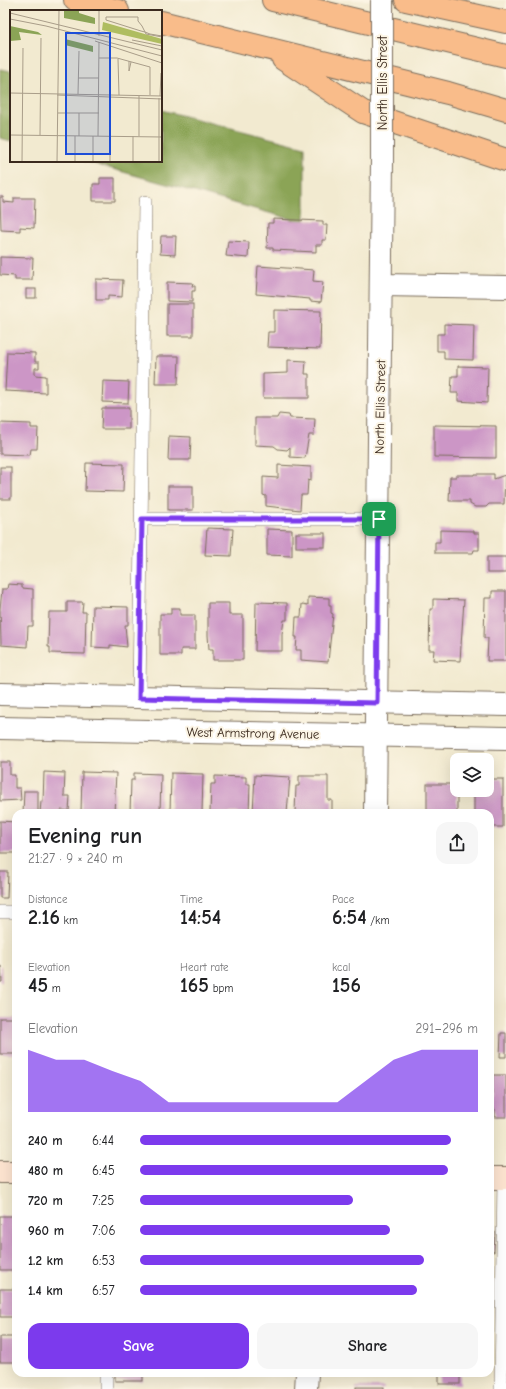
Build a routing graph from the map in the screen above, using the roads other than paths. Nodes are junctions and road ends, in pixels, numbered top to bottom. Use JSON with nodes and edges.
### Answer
{"nodes":[{"id":1,"x":75,"y":0,"type":"edge"},
{"id":2,"x":273,"y":0,"type":"edge"},
{"id":3,"x":382,"y":0,"type":"edge"},
{"id":4,"x":406,"y":0,"type":"edge"},
{"id":5,"x":114,"y":10,"type":"edge"},
{"id":6,"x":162,"y":22,"type":"edge"},
{"id":7,"x":506,"y":22,"type":"edge"},
{"id":8,"x":270,"y":51,"type":"junction"},
{"id":9,"x":506,"y":56,"type":"edge"},
{"id":10,"x":506,"y":110,"type":"edge"},
{"id":11,"x":506,"y":160,"type":"edge"},
{"id":12,"x":145,"y":202,"type":"dead end"},
{"id":13,"x":381,"y":285,"type":"junction"},
{"id":14,"x":506,"y":288,"type":"edge"},
{"id":15,"x":142,"y":519,"type":"junction"},
{"id":16,"x":379,"y":519,"type":"junction"},
{"id":17,"x":0,"y":694,"type":"edge"},
{"id":18,"x":139,"y":698,"type":"junction"},
{"id":19,"x":377,"y":703,"type":"junction"},
{"id":20,"x":506,"y":705,"type":"edge"},
{"id":21,"x":0,"y":728,"type":"edge"},
{"id":22,"x":377,"y":736,"type":"junction"},
{"id":23,"x":506,"y":738,"type":"edge"},
{"id":24,"x":375,"y":809,"type":"edge"},
{"id":25,"x":0,"y":912,"type":"edge"},
{"id":26,"x":12,"y":912,"type":"edge"},
{"id":27,"x":0,"y":1172,"type":"edge"},
{"id":28,"x":12,"y":1172,"type":"edge"},
{"id":29,"x":500,"y":1178,"type":"edge"},
{"id":30,"x":106,"y":1377,"type":"edge"},
{"id":31,"x":306,"y":1377,"type":"edge"},
{"id":32,"x":106,"y":1389,"type":"edge"},
{"id":33,"x":306,"y":1389,"type":"edge"},
{"id":34,"x":501,"y":1389,"type":"edge"}],
"edges":[{"from":1,"to":5,"type":"highway"},
{"from":2,"to":9,"type":"highway"},
{"from":3,"to":13,"type":"street","name":"North Ellis Street","bridge":true},
{"from":4,"to":7,"type":"highway"},
{"from":6,"to":8,"type":"highway"},
{"from":8,"to":10,"type":"highway"},
{"from":8,"to":11,"type":"highway"},
{"from":12,"to":15,"type":"lane"},
{"from":13,"to":14,"type":"street"},
{"from":13,"to":16,"type":"street","name":"North Ellis Street"},
{"from":15,"to":16,"type":"lane"},
{"from":15,"to":18,"type":"lane"},
{"from":16,"to":19,"type":"street","name":"North Ellis Street"},
{"from":17,"to":18,"type":"street"},
{"from":18,"to":19,"type":"street"},
{"from":19,"to":20,"type":"street"},
{"from":19,"to":22,"type":"street","name":"North Ellis Street"},
{"from":21,"to":22,"type":"street","name":"West Armstrong Avenue"},
{"from":22,"to":23,"type":"street","name":"West Armstrong Avenue"},
{"from":22,"to":24,"type":"street","name":"North Ellis Street"},
{"from":25,"to":26,"type":"lane"},
{"from":27,"to":28,"type":"street"},
{"from":29,"to":34,"type":"lane"},
{"from":30,"to":32,"type":"lane"},
{"from":31,"to":33,"type":"street"}]}
